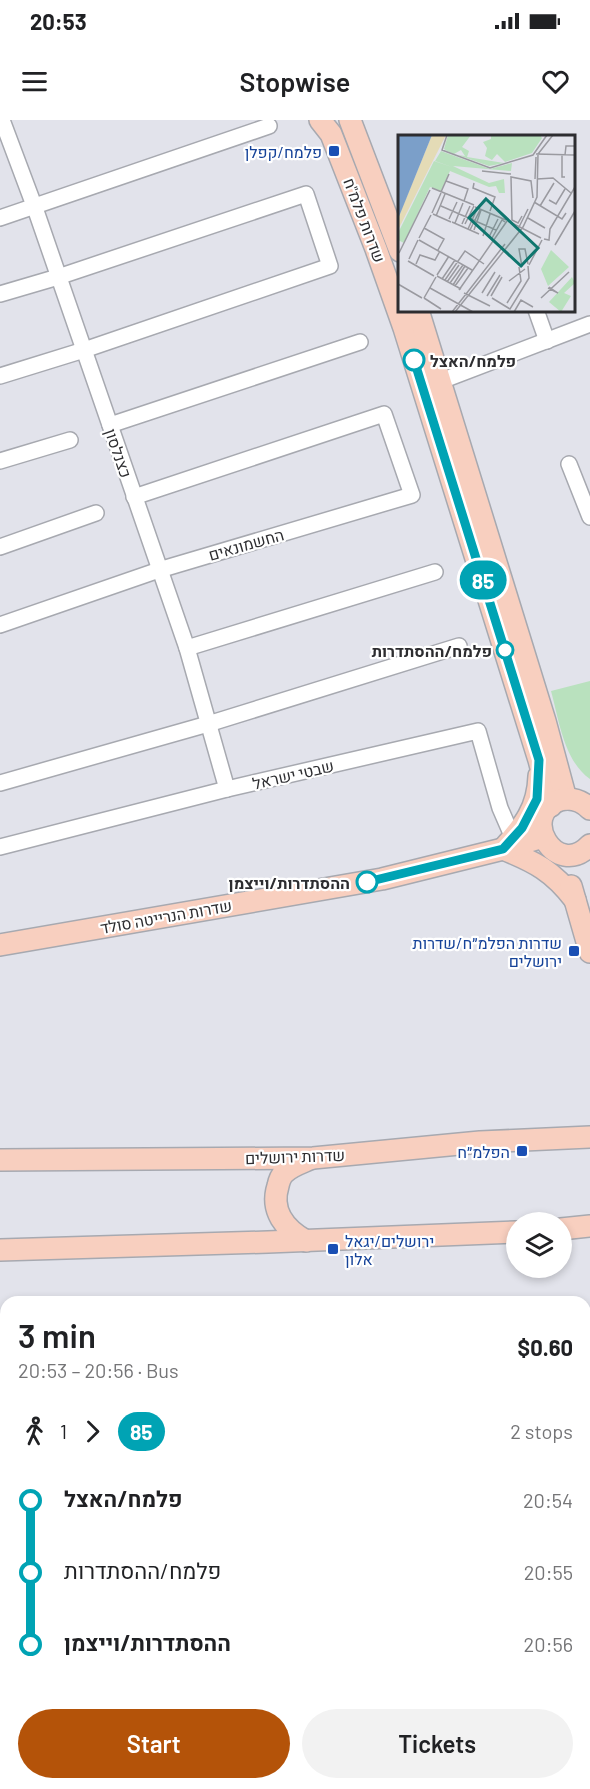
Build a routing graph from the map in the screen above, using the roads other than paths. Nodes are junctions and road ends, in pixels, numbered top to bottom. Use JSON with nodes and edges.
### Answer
{"nodes":[{"id":1,"x":2,"y":120,"type":"edge"},
{"id":2,"x":320,"y":120,"type":"edge"},
{"id":3,"x":350,"y":120,"type":"edge"},
{"id":4,"x":269,"y":126,"type":"dead end"},
{"id":5,"x":35,"y":208,"type":"junction"},
{"id":6,"x":0,"y":218,"type":"edge"},
{"id":7,"x":398,"y":248,"type":"edge"},
{"id":8,"x":58,"y":277,"type":"junction"},
{"id":9,"x":0,"y":294,"type":"edge"},
{"id":10,"x":398,"y":311,"type":"edge"},
{"id":11,"x":398,"y":312,"type":"edge"},
{"id":12,"x":419,"y":312,"type":"edge"},
{"id":13,"x":537,"y":312,"type":"edge"},
{"id":14,"x":590,"y":324,"type":"edge"},
{"id":15,"x":548,"y":341,"type":"junction"},
{"id":16,"x":360,"y":342,"type":"dead end"},
{"id":17,"x":84,"y":350,"type":"junction"},
{"id":18,"x":0,"y":376,"type":"edge"},
{"id":19,"x":441,"y":381,"type":"junction"},
{"id":20,"x":110,"y":425,"type":"junction"},
{"id":21,"x":70,"y":440,"type":"dead end"},
{"id":22,"x":0,"y":461,"type":"edge"},
{"id":23,"x":569,"y":464,"type":"dead end"},
{"id":24,"x":134,"y":497,"type":"junction"},
{"id":25,"x":96,"y":513,"type":"dead end"},
{"id":26,"x":590,"y":517,"type":"edge"},
{"id":27,"x":0,"y":547,"type":"edge"},
{"id":28,"x":159,"y":570,"type":"junction"},
{"id":29,"x":435,"y":572,"type":"dead end"},
{"id":30,"x":0,"y":625,"type":"edge"},
{"id":31,"x":459,"y":646,"type":"dead end"},
{"id":32,"x":186,"y":648,"type":"junction"},
{"id":33,"x":545,"y":721,"type":"junction"},
{"id":34,"x":208,"y":724,"type":"junction"},
{"id":35,"x":539,"y":760,"type":"junction"},
{"id":36,"x":0,"y":783,"type":"edge"},
{"id":37,"x":227,"y":789,"type":"junction"},
{"id":38,"x":590,"y":794,"type":"edge"},
{"id":39,"x":559,"y":802,"type":"junction"},
{"id":40,"x":590,"y":809,"type":"edge"},
{"id":41,"x":543,"y":837,"type":"junction"},
{"id":42,"x":508,"y":844,"type":"junction"},
{"id":43,"x":590,"y":845,"type":"edge"},
{"id":44,"x":0,"y":848,"type":"edge"},
{"id":45,"x":558,"y":853,"type":"junction"},
{"id":46,"x":575,"y":900,"type":"junction"},
{"id":47,"x":0,"y":945,"type":"edge"},
{"id":48,"x":590,"y":952,"type":"edge"},
{"id":49,"x":590,"y":1137,"type":"edge"},
{"id":50,"x":313,"y":1158,"type":"junction"},
{"id":51,"x":0,"y":1160,"type":"edge"},
{"id":52,"x":590,"y":1226,"type":"edge"},
{"id":53,"x":572,"y":1228,"type":"edge"},
{"id":54,"x":506,"y":1232,"type":"edge"},
{"id":55,"x":306,"y":1240,"type":"junction"},
{"id":56,"x":0,"y":1250,"type":"edge"}],
"edges":[{"from":1,"to":5,"type":"street","name":"כצנלסון"},
{"from":2,"to":10,"type":"street","name":"שדרות פלמ\"ח"},
{"from":3,"to":7,"type":"street","name":"שדרות פלמ\"ח"},
{"from":4,"to":5,"type":"street"},
{"from":5,"to":6,"type":"street"},
{"from":5,"to":8,"type":"street","name":"כצנלסון"},
{"from":8,"to":9,"type":"street"},
{"from":8,"to":17,"type":"street","name":"כצנלסון"},
{"from":8,"to":17,"type":"street"},
{"from":11,"to":35,"type":"street","name":"שדרות פלמ\"ח"},
{"from":12,"to":19,"type":"street"},
{"from":13,"to":15,"type":"street"},
{"from":14,"to":15,"type":"street"},
{"from":15,"to":19,"type":"street"},
{"from":16,"to":20,"type":"street"},
{"from":17,"to":18,"type":"street"},
{"from":17,"to":20,"type":"street","name":"כצנלסון"},
{"from":19,"to":33,"type":"street"},
{"from":20,"to":24,"type":"street","name":"כצנלסון"},
{"from":21,"to":22,"type":"street"},
{"from":23,"to":26,"type":"street"},
{"from":24,"to":28,"type":"street","name":"כצנלסון"},
{"from":24,"to":28,"type":"street","name":"החשמונאים"},
{"from":25,"to":27,"type":"street"},
{"from":28,"to":30,"type":"street","name":"החשמונאים"},
{"from":28,"to":32,"type":"street","name":"כצנלסון"},
{"from":29,"to":32,"type":"street"},
{"from":31,"to":34,"type":"street"},
{"from":32,"to":34,"type":"street","name":"כצנלסון"},
{"from":33,"to":38,"type":"street"},
{"from":33,"to":39,"type":"street"},
{"from":34,"to":36,"type":"street"},
{"from":34,"to":37,"type":"street","name":"כצנלסון"},
{"from":35,"to":39,"type":"street","name":"שדרות פלמ\"ח"},
{"from":35,"to":42,"type":"street"},
{"from":37,"to":42,"type":"street","name":"שבטי ישראל"},
{"from":37,"to":44,"type":"street","name":"שבטי ישראל"},
{"from":39,"to":40,"type":"street"},
{"from":39,"to":41,"type":"street"},
{"from":41,"to":42,"type":"street","name":"שדרות הנרייטה סולד"},
{"from":41,"to":45,"type":"street"},
{"from":42,"to":46,"type":"street"},
{"from":42,"to":47,"type":"street","name":"שדרות הנרייטה סולד"},
{"from":43,"to":45,"type":"street"},
{"from":45,"to":46,"type":"street"},
{"from":46,"to":48,"type":"street"},
{"from":49,"to":50,"type":"street","name":"שדרות ירושלים"},
{"from":50,"to":51,"type":"street","name":"שדרות ירושלים"},
{"from":50,"to":55,"type":"street"},
{"from":52,"to":53,"type":"street"},
{"from":54,"to":55,"type":"street"},
{"from":55,"to":56,"type":"street"}]}
